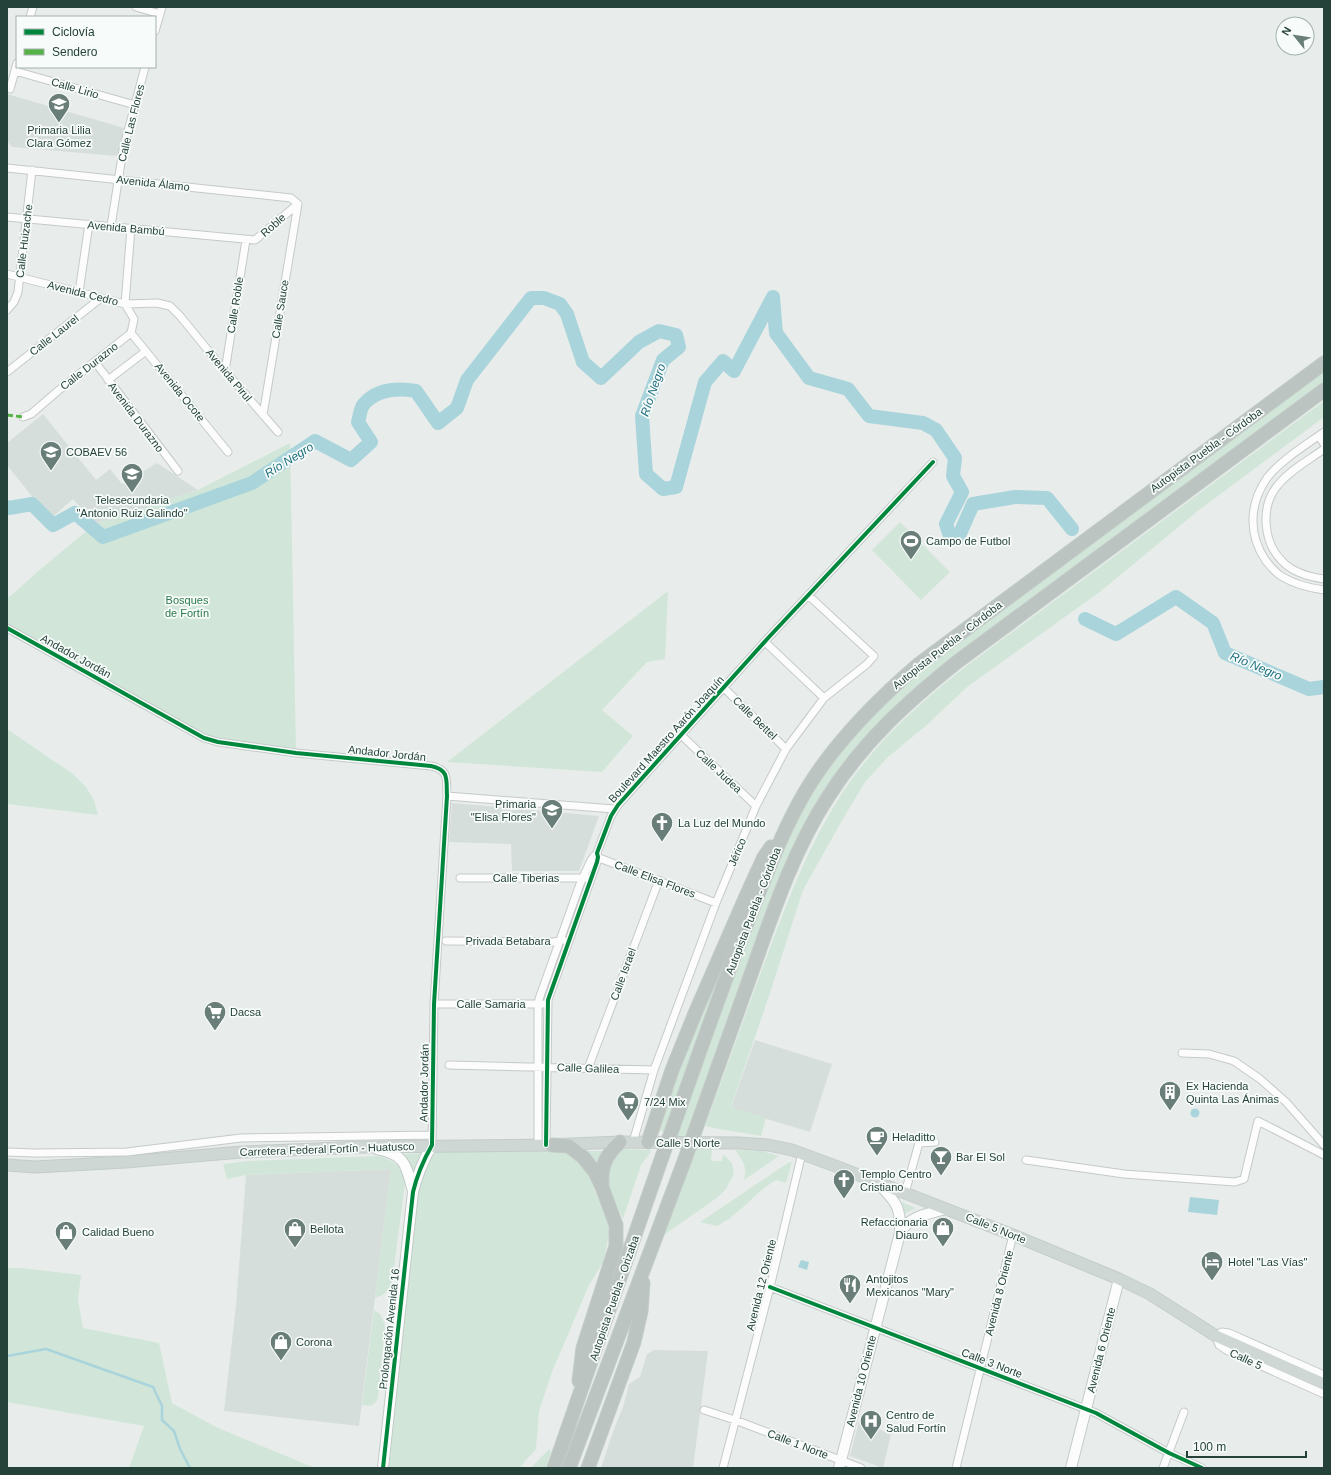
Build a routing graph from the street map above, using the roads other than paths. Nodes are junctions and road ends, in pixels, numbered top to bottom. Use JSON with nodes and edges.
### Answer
{"nodes":[{"id":1,"x":136,"y":7,"type":"edge"},
{"id":2,"x":161,"y":11,"type":"edge"},
{"id":3,"x":156,"y":28,"type":"edge"},
{"id":4,"x":16,"y":68,"type":"edge"},
{"id":5,"x":145,"y":68,"type":"edge"},
{"id":6,"x":15,"y":71,"type":"junction"},
{"id":7,"x":10,"y":89,"type":"dead end"},
{"id":8,"x":135,"y":105,"type":"junction"},
{"id":9,"x":7,"y":168,"type":"edge"},
{"id":10,"x":32,"y":170,"type":"junction"},
{"id":11,"x":118,"y":180,"type":"junction"},
{"id":12,"x":298,"y":204,"type":"junction"},
{"id":13,"x":7,"y":217,"type":"edge"},
{"id":14,"x":26,"y":220,"type":"junction"},
{"id":15,"x":89,"y":224,"type":"junction"},
{"id":16,"x":111,"y":226,"type":"junction"},
{"id":17,"x":132,"y":228,"type":"junction"},
{"id":18,"x":246,"y":240,"type":"junction"},
{"id":19,"x":7,"y":274,"type":"edge"},
{"id":20,"x":20,"y":277,"type":"junction"},
{"id":21,"x":79,"y":292,"type":"junction"},
{"id":22,"x":101,"y":298,"type":"junction"},
{"id":23,"x":125,"y":304,"type":"junction"},
{"id":24,"x":7,"y":310,"type":"edge"},
{"id":25,"x":180,"y":316,"type":"joint"},
{"id":26,"x":131,"y":333,"type":"junction"},
{"id":27,"x":146,"y":351,"type":"junction"},
{"id":28,"x":94,"y":362,"type":"junction"},
{"id":29,"x":1324,"y":363,"type":"edge"},
{"id":30,"x":225,"y":371,"type":"junction"},
{"id":31,"x":7,"y":372,"type":"edge"},
{"id":32,"x":108,"y":380,"type":"junction"},
{"id":33,"x":1324,"y":390,"type":"edge"},
{"id":34,"x":263,"y":415,"type":"junction"},
{"id":35,"x":23,"y":418,"type":"dead end"},
{"id":36,"x":278,"y":432,"type":"dead end"},
{"id":37,"x":1321,"y":434,"type":"edge"},
{"id":38,"x":1324,"y":444,"type":"edge"},
{"id":39,"x":1324,"y":449,"type":"edge"},
{"id":40,"x":228,"y":452,"type":"dead end"},
{"id":41,"x":933,"y":462,"type":"dead end"},
{"id":42,"x":178,"y":471,"type":"dead end"},
{"id":43,"x":1324,"y":579,"type":"edge"},
{"id":44,"x":1324,"y":590,"type":"edge"},
{"id":45,"x":808,"y":595,"type":"junction"},
{"id":46,"x":7,"y":628,"type":"edge"},
{"id":47,"x":765,"y":642,"type":"junction"},
{"id":48,"x":724,"y":688,"type":"junction"},
{"id":49,"x":824,"y":698,"type":"junction"},
{"id":50,"x":681,"y":736,"type":"junction"},
{"id":51,"x":786,"y":749,"type":"junction"},
{"id":52,"x":447,"y":796,"type":"junction"},
{"id":53,"x":756,"y":806,"type":"junction"},
{"id":54,"x":614,"y":809,"type":"junction"},
{"id":55,"x":791,"y":818,"type":"junction"},
{"id":56,"x":596,"y":855,"type":"junction"},
{"id":57,"x":460,"y":878,"type":"dead end"},
{"id":58,"x":583,"y":878,"type":"junction"},
{"id":59,"x":591,"y":878,"type":"junction"},
{"id":60,"x":659,"y":880,"type":"junction"},
{"id":61,"x":716,"y":903,"type":"junction"},
{"id":62,"x":559,"y":940,"type":"junction"},
{"id":63,"x":569,"y":940,"type":"junction"},
{"id":64,"x":446,"y":941,"type":"dead end"},
{"id":65,"x":434,"y":1004,"type":"junction"},
{"id":66,"x":539,"y":1004,"type":"junction"},
{"id":67,"x":547,"y":1004,"type":"junction"},
{"id":68,"x":1182,"y":1053,"type":"dead end"},
{"id":69,"x":449,"y":1065,"type":"dead end"},
{"id":70,"x":547,"y":1066,"type":"junction"},
{"id":71,"x":538,"y":1067,"type":"junction"},
{"id":72,"x":590,"y":1069,"type":"junction"},
{"id":73,"x":654,"y":1070,"type":"junction"},
{"id":74,"x":673,"y":1127,"type":"joint"},
{"id":75,"x":695,"y":1131,"type":"joint"},
{"id":76,"x":432,"y":1140,"type":"junction"},
{"id":77,"x":626,"y":1142,"type":"junction"},
{"id":78,"x":648,"y":1142,"type":"junction"},
{"id":79,"x":935,"y":1142,"type":"dead end"},
{"id":80,"x":545,"y":1145,"type":"junction"},
{"id":81,"x":1324,"y":1145,"type":"edge"},
{"id":82,"x":364,"y":1147,"type":"junction"},
{"id":83,"x":7,"y":1152,"type":"edge"},
{"id":84,"x":802,"y":1153,"type":"junction"},
{"id":85,"x":1324,"y":1155,"type":"edge"},
{"id":86,"x":1026,"y":1160,"type":"dead end"},
{"id":87,"x":7,"y":1165,"type":"edge"},
{"id":88,"x":877,"y":1182,"type":"junction"},
{"id":89,"x":602,"y":1187,"type":"junction"},
{"id":90,"x":413,"y":1192,"type":"junction"},
{"id":91,"x":906,"y":1193,"type":"junction"},
{"id":92,"x":946,"y":1209,"type":"junction"},
{"id":93,"x":900,"y":1233,"type":"junction"},
{"id":94,"x":1013,"y":1235,"type":"junction"},
{"id":95,"x":643,"y":1270,"type":"junction"},
{"id":96,"x":1119,"y":1279,"type":"junction"},
{"id":97,"x":770,"y":1287,"type":"junction"},
{"id":98,"x":875,"y":1327,"type":"junction"},
{"id":99,"x":1216,"y":1336,"type":"junction"},
{"id":100,"x":981,"y":1369,"type":"junction"},
{"id":101,"x":1324,"y":1375,"type":"edge"},
{"id":102,"x":1324,"y":1384,"type":"edge"},
{"id":103,"x":1324,"y":1394,"type":"edge"},
{"id":104,"x":578,"y":1401,"type":"junction"},
{"id":105,"x":1086,"y":1409,"type":"junction"},
{"id":106,"x":704,"y":1410,"type":"dead end"},
{"id":107,"x":1184,"y":1412,"type":"dead end"},
{"id":108,"x":735,"y":1420,"type":"junction"},
{"id":109,"x":1169,"y":1453,"type":"junction"},
{"id":110,"x":840,"y":1464,"type":"edge"},
{"id":111,"x":383,"y":1468,"type":"edge"},
{"id":112,"x":554,"y":1468,"type":"edge"},
{"id":113,"x":569,"y":1468,"type":"edge"},
{"id":114,"x":588,"y":1468,"type":"edge"},
{"id":115,"x":723,"y":1468,"type":"edge"},
{"id":116,"x":861,"y":1468,"type":"edge"},
{"id":117,"x":956,"y":1468,"type":"edge"},
{"id":118,"x":1071,"y":1468,"type":"edge"},
{"id":119,"x":1163,"y":1468,"type":"edge"},
{"id":120,"x":1202,"y":1468,"type":"edge"}],
"edges":[{"from":1,"to":2,"type":"street"},
{"from":2,"to":3,"type":"street"},
{"from":4,"to":6,"type":"street"},
{"from":5,"to":8,"type":"street","name":"Calle Las Flores"},
{"from":6,"to":7,"type":"street"},
{"from":6,"to":8,"type":"street","name":"Calle Lirio"},
{"from":8,"to":11,"type":"street","name":"Calle Las Flores"},
{"from":9,"to":10,"type":"street","name":"Avenida Álamo"},
{"from":10,"to":11,"type":"street","name":"Avenida Álamo"},
{"from":10,"to":14,"type":"street","name":"Calle Huizache"},
{"from":11,"to":12,"type":"street","name":"Avenida Álamo"},
{"from":11,"to":16,"type":"street","name":"Calle Las Flores"},
{"from":12,"to":18,"type":"street","name":"Roble"},
{"from":12,"to":34,"type":"street","name":"Calle Sauce"},
{"from":13,"to":14,"type":"street","name":"Avenida Bambú"},
{"from":14,"to":15,"type":"street","name":"Avenida Bambú"},
{"from":14,"to":20,"type":"street","name":"Calle Huizache"},
{"from":15,"to":16,"type":"street","name":"Avenida Bambú"},
{"from":15,"to":21,"type":"street"},
{"from":16,"to":17,"type":"street","name":"Avenida Bambú"},
{"from":17,"to":18,"type":"street","name":"Avenida Bambú"},
{"from":17,"to":23,"type":"street"},
{"from":18,"to":30,"type":"street","name":"Calle Roble"},
{"from":19,"to":20,"type":"street","name":"Avenida Cedro"},
{"from":20,"to":21,"type":"street","name":"Avenida Cedro"},
{"from":20,"to":24,"type":"street","name":"Calle Huizache"},
{"from":21,"to":22,"type":"street","name":"Avenida Cedro"},
{"from":22,"to":23,"type":"street","name":"Avenida Cedro"},
{"from":22,"to":31,"type":"street","name":"Calle Laurel"},
{"from":23,"to":25,"type":"street","name":"Avenida Cedro"},
{"from":23,"to":26,"type":"street"},
{"from":25,"to":30,"type":"street","name":"Avenida Pirul"},
{"from":26,"to":27,"type":"street","name":"Avenida Ocote"},
{"from":26,"to":28,"type":"street","name":"Calle Durazno"},
{"from":27,"to":32,"type":"street"},
{"from":27,"to":40,"type":"street","name":"Avenida Ocote"},
{"from":28,"to":32,"type":"street","name":"Avenida Durazno"},
{"from":28,"to":35,"type":"street","name":"Calle Durazno"},
{"from":29,"to":55,"type":"highway","name":"Autopista Puebla - Córdoba"},
{"from":30,"to":34,"type":"street","name":"Avenida Pirul"},
{"from":32,"to":42,"type":"street","name":"Avenida Durazno"},
{"from":33,"to":75,"type":"highway","name":"Autopista Puebla - Córdoba"},
{"from":34,"to":36,"type":"street","name":"Avenida Pirul"},
{"from":37,"to":38,"type":"street"},
{"from":37,"to":44,"type":"street"},
{"from":39,"to":43,"type":"street"},
{"from":41,"to":45,"type":"street","name":"Boulevard Maestro Aarón Joaquín"},
{"from":45,"to":47,"type":"street","name":"Boulevard Maestro Aarón Joaquín"},
{"from":45,"to":49,"type":"street","name":"Jérico"},
{"from":46,"to":52,"type":"street","name":"Andador Jordán"},
{"from":47,"to":48,"type":"street","name":"Boulevard Maestro Aarón Joaquín"},
{"from":47,"to":49,"type":"street"},
{"from":48,"to":50,"type":"street","name":"Boulevard Maestro Aarón Joaquín"},
{"from":48,"to":51,"type":"street","name":"Calle Bettel"},
{"from":49,"to":51,"type":"street","name":"Jérico"},
{"from":50,"to":53,"type":"street","name":"Calle Judea"},
{"from":50,"to":54,"type":"street","name":"Boulevard Maestro Aarón Joaquín"},
{"from":51,"to":53,"type":"street","name":"Jérico"},
{"from":52,"to":54,"type":"street"},
{"from":52,"to":65,"type":"street","name":"Andador Jordán"},
{"from":53,"to":61,"type":"street","name":"Jérico"},
{"from":54,"to":56,"type":"street","name":"Boulevard Maestro Aarón Joaquín"},
{"from":55,"to":74,"type":"highway","name":"Autopista Puebla - Córdoba"},
{"from":55,"to":78,"type":"highway"},
{"from":56,"to":58,"type":"street","name":"Boulevard Maestro Aarón Joaquín"},
{"from":56,"to":59,"type":"street","name":"Boulevard Maestro Aarón Joaquín"},
{"from":56,"to":60,"type":"street","name":"Calle Elisa Flores"},
{"from":57,"to":58,"type":"street","name":"Calle Tiberias"},
{"from":58,"to":59,"type":"street","name":"Calle Tiberias"},
{"from":58,"to":62,"type":"street","name":"Boulevard Maestro Aarón Joaquín"},
{"from":59,"to":63,"type":"street","name":"Boulevard Maestro Aarón Joaquín"},
{"from":60,"to":61,"type":"street","name":"Calle Elisa Flores"},
{"from":60,"to":72,"type":"street","name":"Calle Israel"},
{"from":61,"to":73,"type":"street","name":"Jérico"},
{"from":62,"to":63,"type":"street","name":"Privada Betabara"},
{"from":62,"to":64,"type":"street","name":"Privada Betabara"},
{"from":62,"to":66,"type":"street","name":"Boulevard Maestro Aarón Joaquín"},
{"from":63,"to":67,"type":"street","name":"Boulevard Maestro Aarón Joaquín"},
{"from":65,"to":66,"type":"street","name":"Calle Samaria"},
{"from":65,"to":76,"type":"street","name":"Andador Jordán"},
{"from":66,"to":67,"type":"street","name":"Calle Samaria"},
{"from":66,"to":71,"type":"street","name":"Boulevard Maestro Aarón Joaquín"},
{"from":67,"to":70,"type":"street","name":"Boulevard Maestro Aarón Joaquín"},
{"from":68,"to":81,"type":"street"},
{"from":69,"to":71,"type":"street","name":"Calle Galilea"},
{"from":70,"to":71,"type":"street","name":"Calle Galilea"},
{"from":70,"to":72,"type":"street","name":"Calle Galilea"},
{"from":70,"to":80,"type":"street","name":"Boulevard Maestro Aarón Joaquín"},
{"from":71,"to":80,"type":"street","name":"Boulevard Maestro Aarón Joaquín"},
{"from":72,"to":73,"type":"street","name":"Calle Galilea"},
{"from":73,"to":77,"type":"street","name":"Jérico"},
{"from":74,"to":104,"type":"highway","name":"Autopista Puebla - Orizaba","bridge":true},
{"from":75,"to":95,"type":"highway","name":"Autopista Puebla - Orizaba","bridge":true},
{"from":76,"to":80,"type":"main road","name":"Carretera Federal Fortín - Huatusco"},
{"from":76,"to":82,"type":"main road","name":"Carretera Federal Fortín - Huatusco"},
{"from":76,"to":83,"type":"street"},
{"from":76,"to":90,"type":"street","name":"Prolongación Avenida 16"},
{"from":77,"to":78,"type":"main road","name":"Carretera Federal Fortín - Huatusco"},
{"from":77,"to":80,"type":"main road","name":"Carretera Federal Fortín - Huatusco"},
{"from":77,"to":89,"type":"highway"},
{"from":78,"to":84,"type":"main road","name":"Calle 5 Norte"},
{"from":79,"to":91,"type":"street"},
{"from":80,"to":89,"type":"highway"},
{"from":82,"to":87,"type":"main road","name":"Carretera Federal Fortín - Huatusco"},
{"from":82,"to":90,"type":"street"},
{"from":84,"to":88,"type":"main road","name":"Calle 5 Norte"},
{"from":84,"to":97,"type":"street","name":"Avenida 12 Oriente"},
{"from":85,"to":86,"type":"street"},
{"from":88,"to":91,"type":"main road","name":"Calle 5 Norte"},
{"from":88,"to":93,"type":"street"},
{"from":89,"to":104,"type":"highway"},
{"from":90,"to":111,"type":"street","name":"Prolongación Avenida 16"},
{"from":91,"to":92,"type":"main road","name":"Calle 5 Norte"},
{"from":92,"to":93,"type":"street"},
{"from":92,"to":94,"type":"main road","name":"Calle 5 Norte"},
{"from":93,"to":98,"type":"street","name":"Avenida 10 Oriente"},
{"from":94,"to":96,"type":"main road","name":"Calle 5 Norte"},
{"from":94,"to":100,"type":"street","name":"Avenida 8 Oriente"},
{"from":95,"to":113,"type":"highway","name":"Autopista Puebla - Orizaba"},
{"from":95,"to":114,"type":"highway"},
{"from":96,"to":99,"type":"main road","name":"Calle 5 Norte"},
{"from":96,"to":105,"type":"street","name":"Avenida 6 Oriente"},
{"from":97,"to":98,"type":"street","name":"Calle 3 Norte"},
{"from":97,"to":108,"type":"street","name":"Avenida 12 Oriente"},
{"from":98,"to":100,"type":"street","name":"Calle 3 Norte"},
{"from":98,"to":110,"type":"street","name":"Avenida 10 Oriente"},
{"from":99,"to":101,"type":"street","name":"Calle 5"},
{"from":99,"to":102,"type":"main road","name":"Calle 5 Norte"},
{"from":99,"to":103,"type":"street","name":"Calle 5"},
{"from":100,"to":105,"type":"street","name":"Calle 3 Norte"},
{"from":100,"to":117,"type":"street","name":"Avenida 8 Oriente"},
{"from":104,"to":112,"type":"highway","name":"Autopista Puebla - Orizaba"},
{"from":105,"to":109,"type":"street","name":"Calle 3 Norte"},
{"from":105,"to":118,"type":"street","name":"Avenida 6 Oriente"},
{"from":106,"to":108,"type":"street","name":"Calle 1 Norte"},
{"from":107,"to":109,"type":"street"},
{"from":108,"to":110,"type":"street","name":"Calle 1 Norte"},
{"from":108,"to":115,"type":"street","name":"Avenida 12 Oriente"},
{"from":109,"to":119,"type":"street"},
{"from":109,"to":120,"type":"street","name":"Calle 3 Norte"},
{"from":110,"to":116,"type":"street","name":"Calle 1 Norte"}]}
